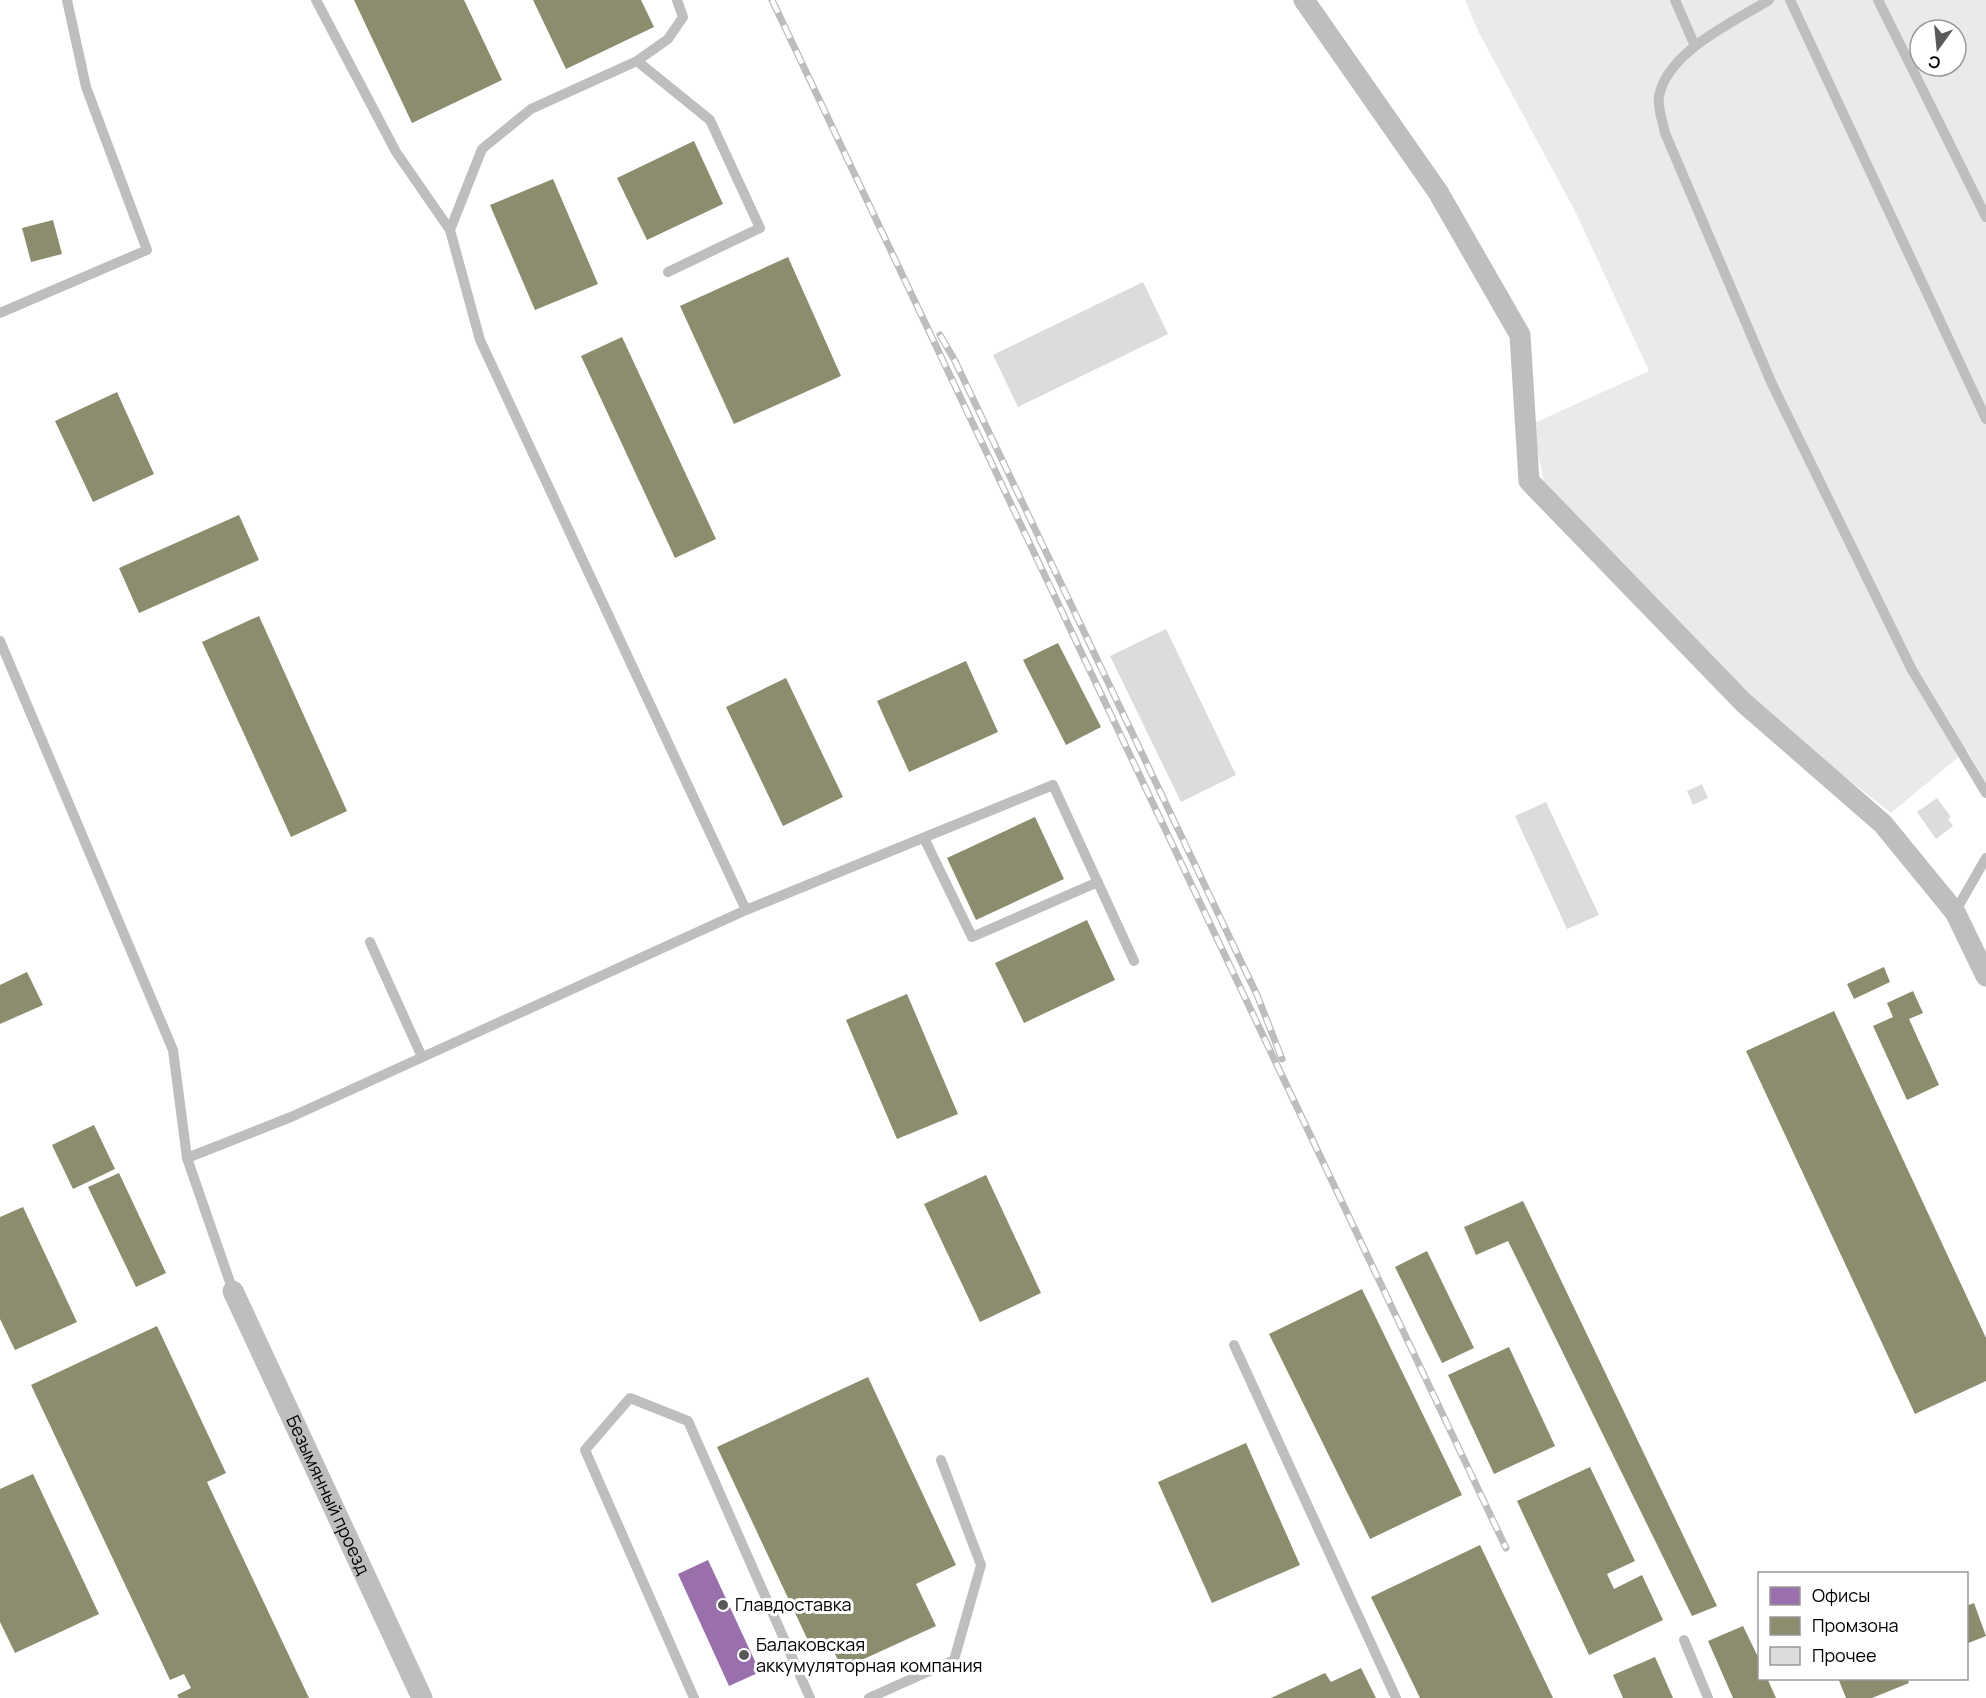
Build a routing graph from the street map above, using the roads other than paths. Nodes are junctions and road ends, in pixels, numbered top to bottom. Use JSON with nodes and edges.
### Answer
{"nodes":[{"id":1,"x":67,"y":0,"type":"edge"},
{"id":2,"x":316,"y":0,"type":"edge"},
{"id":3,"x":677,"y":0,"type":"edge"},
{"id":4,"x":1304,"y":0,"type":"edge"},
{"id":5,"x":1675,"y":0,"type":"edge"},
{"id":6,"x":1769,"y":0,"type":"edge"},
{"id":7,"x":1790,"y":0,"type":"edge"},
{"id":8,"x":1878,"y":0,"type":"edge"},
{"id":9,"x":1695,"y":46,"type":"junction"},
{"id":10,"x":637,"y":61,"type":"junction"},
{"id":11,"x":1986,"y":217,"type":"edge"},
{"id":12,"x":450,"y":230,"type":"junction"},
{"id":13,"x":668,"y":272,"type":"dead end"},
{"id":14,"x":0,"y":313,"type":"edge"},
{"id":15,"x":1986,"y":419,"type":"edge"},
{"id":16,"x":0,"y":641,"type":"edge"},
{"id":17,"x":1986,"y":793,"type":"edge"},
{"id":18,"x":924,"y":838,"type":"junction"},
{"id":19,"x":1986,"y":858,"type":"edge"},
{"id":20,"x":1098,"y":882,"type":"junction"},
{"id":21,"x":746,"y":910,"type":"junction"},
{"id":22,"x":1955,"y":912,"type":"junction"},
{"id":23,"x":370,"y":942,"type":"dead end"},
{"id":24,"x":1134,"y":961,"type":"dead end"},
{"id":25,"x":1986,"y":976,"type":"edge"},
{"id":26,"x":422,"y":1058,"type":"junction"},
{"id":27,"x":188,"y":1158,"type":"junction"},
{"id":28,"x":233,"y":1291,"type":"joint"},
{"id":29,"x":1234,"y":1345,"type":"dead end"},
{"id":30,"x":941,"y":1460,"type":"dead end"},
{"id":31,"x":1684,"y":1640,"type":"dead end"},
{"id":32,"x":422,"y":1698,"type":"edge"},
{"id":33,"x":694,"y":1698,"type":"edge"},
{"id":34,"x":810,"y":1698,"type":"edge"},
{"id":35,"x":869,"y":1698,"type":"edge"},
{"id":36,"x":1396,"y":1698,"type":"edge"},
{"id":37,"x":1708,"y":1698,"type":"edge"}],
"edges":[{"from":1,"to":14,"type":"lane"},
{"from":2,"to":12,"type":"lane"},
{"from":3,"to":10,"type":"lane"},
{"from":4,"to":22,"type":"street"},
{"from":5,"to":9,"type":"lane"},
{"from":6,"to":9,"type":"lane"},
{"from":7,"to":15,"type":"lane"},
{"from":8,"to":11,"type":"lane"},
{"from":9,"to":17,"type":"lane"},
{"from":10,"to":12,"type":"lane"},
{"from":10,"to":13,"type":"lane"},
{"from":12,"to":21,"type":"lane"},
{"from":16,"to":27,"type":"lane"},
{"from":18,"to":20,"type":"lane"},
{"from":18,"to":20,"type":"lane"},
{"from":18,"to":21,"type":"lane"},
{"from":19,"to":22,"type":"lane"},
{"from":20,"to":24,"type":"lane"},
{"from":21,"to":26,"type":"lane"},
{"from":22,"to":25,"type":"street"},
{"from":23,"to":26,"type":"lane"},
{"from":26,"to":27,"type":"lane"},
{"from":27,"to":28,"type":"lane"},
{"from":28,"to":32,"type":"street","name":"Безымянный проезд"},
{"from":29,"to":36,"type":"lane"},
{"from":30,"to":35,"type":"lane"},
{"from":31,"to":37,"type":"lane"},
{"from":33,"to":34,"type":"lane"}]}
